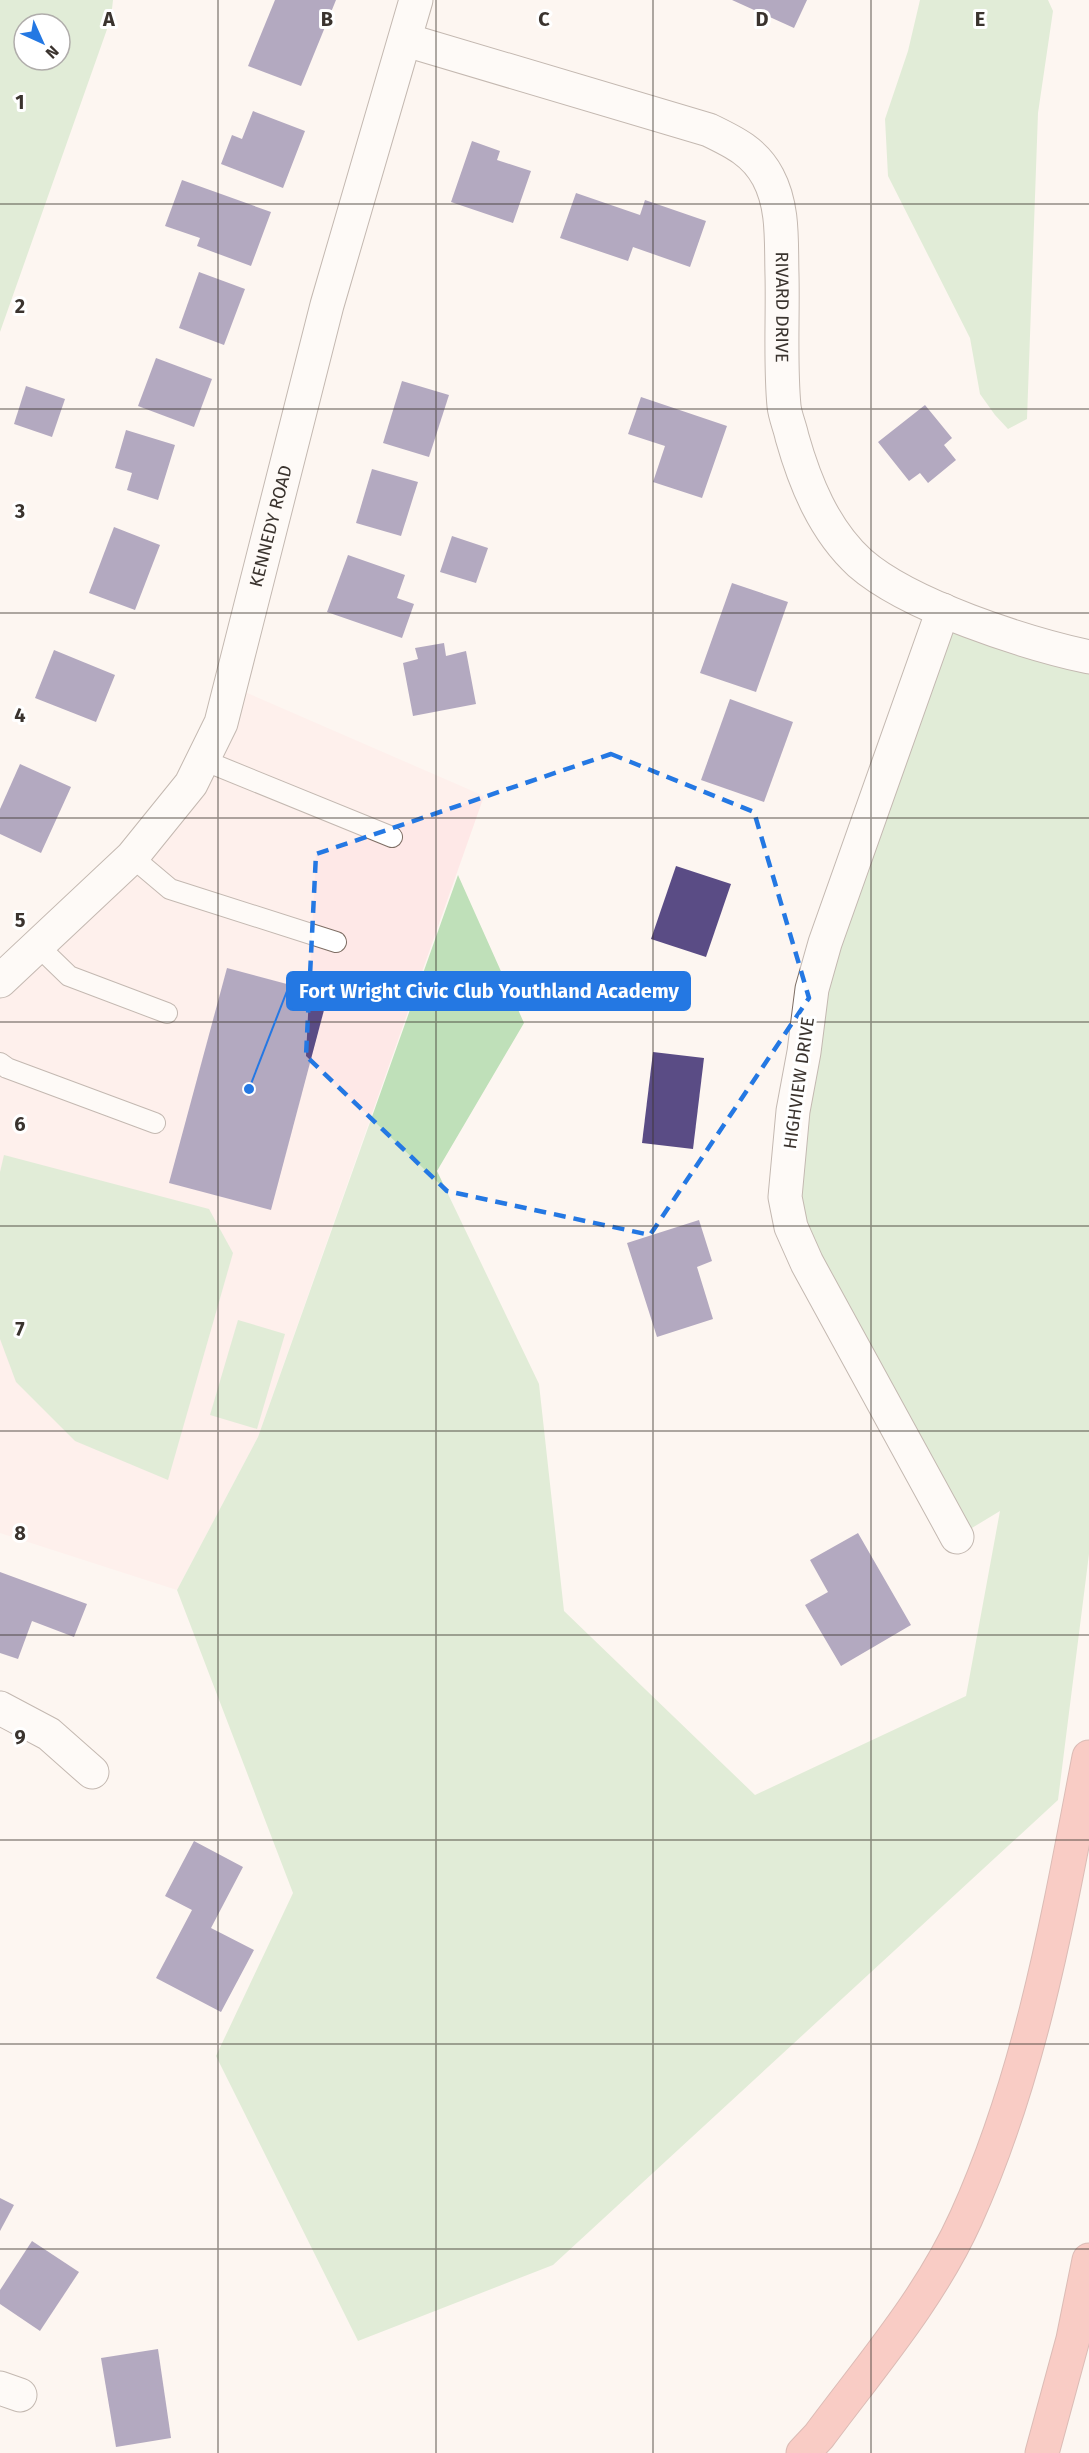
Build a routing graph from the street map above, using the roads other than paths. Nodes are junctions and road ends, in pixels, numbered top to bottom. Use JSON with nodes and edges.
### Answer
{"nodes":[{"id":1,"x":417,"y":0,"type":"edge"},
{"id":2,"x":406,"y":40,"type":"junction"},
{"id":3,"x":943,"y":610,"type":"junction"},
{"id":4,"x":1089,"y":657,"type":"edge"},
{"id":5,"x":203,"y":760,"type":"junction"},
{"id":6,"x":392,"y":837,"type":"dead end"},
{"id":7,"x":132,"y":857,"type":"junction"},
{"id":8,"x":336,"y":942,"type":"dead end"},
{"id":9,"x":37,"y":945,"type":"junction"},
{"id":10,"x":0,"y":981,"type":"edge"},
{"id":11,"x":167,"y":1013,"type":"dead end"},
{"id":12,"x":0,"y":1063,"type":"edge"},
{"id":13,"x":155,"y":1123,"type":"dead end"},
{"id":14,"x":957,"y":1537,"type":"dead end"},
{"id":15,"x":0,"y":1708,"type":"edge"},
{"id":16,"x":1089,"y":1757,"type":"edge"},
{"id":17,"x":92,"y":1772,"type":"dead end"},
{"id":18,"x":1089,"y":2259,"type":"edge"},
{"id":19,"x":802,"y":2453,"type":"edge"},
{"id":20,"x":1042,"y":2453,"type":"edge"}],
"edges":[{"from":1,"to":2,"type":"street","name":"KENNEDY ROAD"},
{"from":2,"to":3,"type":"street","name":"RIVARD DRIVE"},
{"from":2,"to":5,"type":"street","name":"KENNEDY ROAD"},
{"from":3,"to":4,"type":"street","name":"RIVARD DRIVE"},
{"from":3,"to":14,"type":"street","name":"HIGHVIEW DRIVE"},
{"from":5,"to":6,"type":"lane"},
{"from":5,"to":7,"type":"street","name":"KENNEDY ROAD"},
{"from":7,"to":8,"type":"lane"},
{"from":7,"to":9,"type":"street","name":"KENNEDY ROAD"},
{"from":9,"to":10,"type":"street","name":"KENNEDY ROAD"},
{"from":9,"to":11,"type":"lane"},
{"from":12,"to":13,"type":"lane"},
{"from":15,"to":17,"type":"street"},
{"from":16,"to":19,"type":"highway"},
{"from":18,"to":20,"type":"highway"}]}
